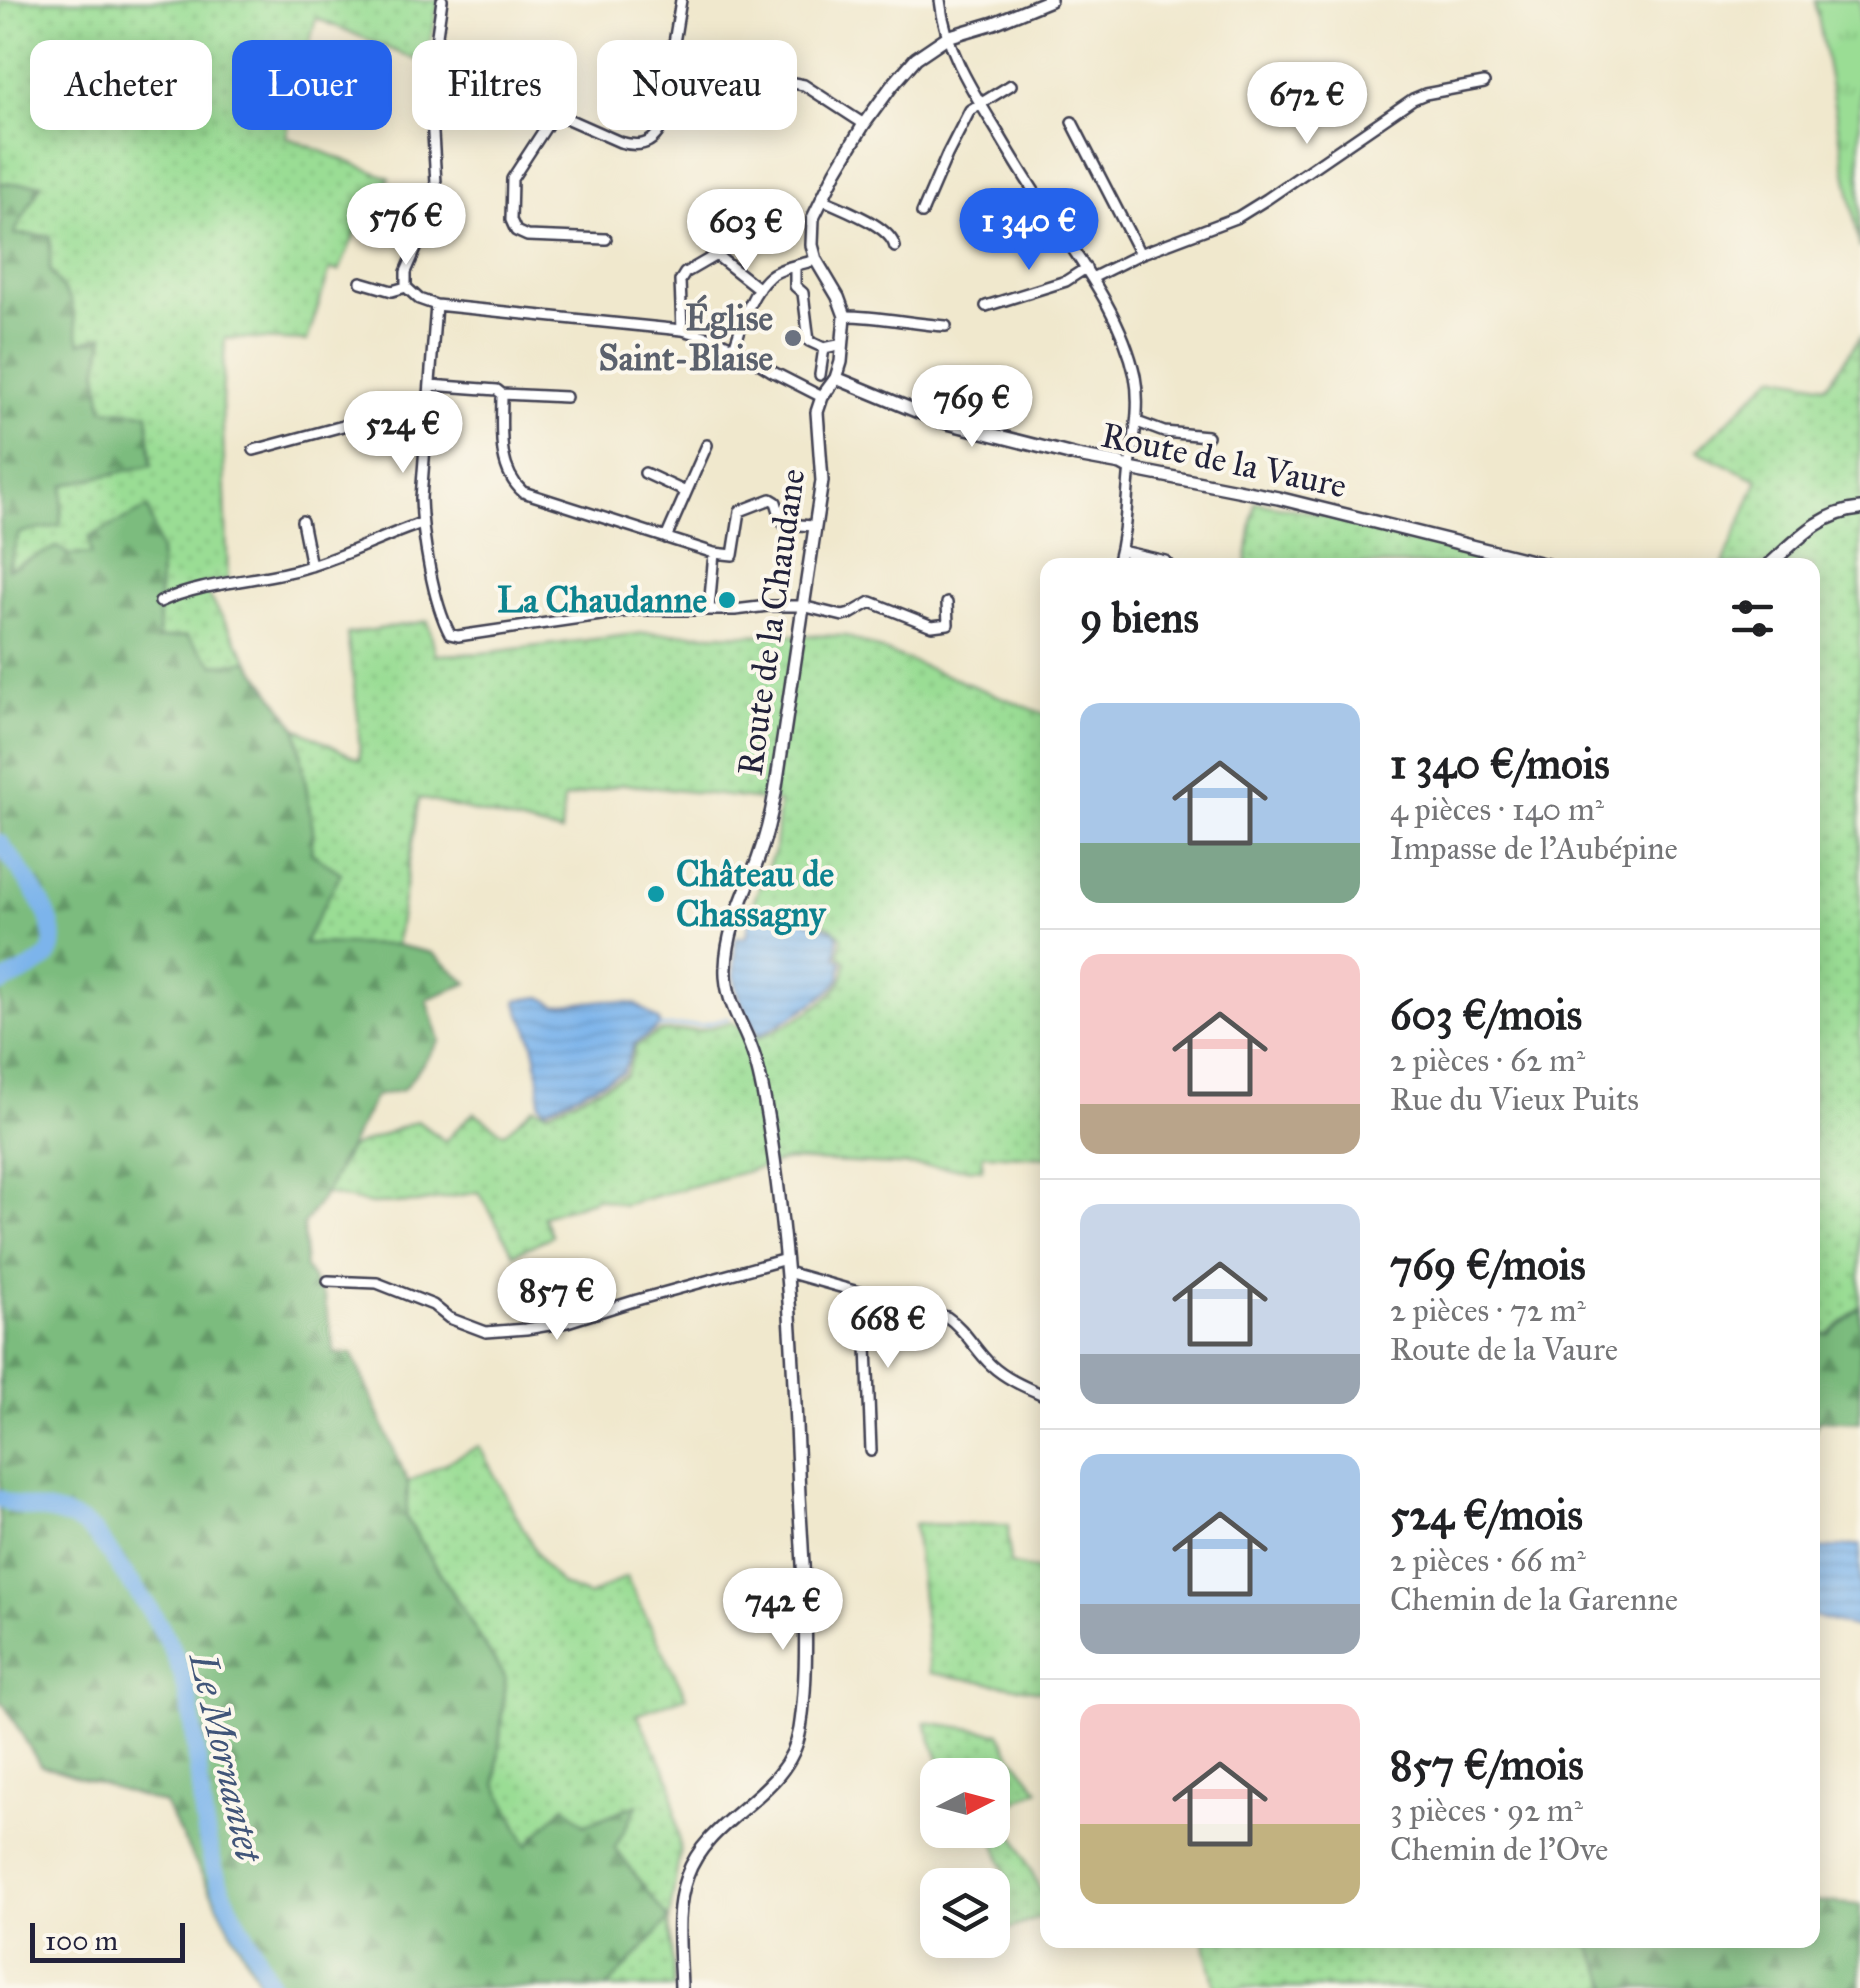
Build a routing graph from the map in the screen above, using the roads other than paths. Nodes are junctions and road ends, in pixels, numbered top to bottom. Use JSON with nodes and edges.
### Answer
{"nodes":[{"id":1,"x":442,"y":0,"type":"edge"},
{"id":2,"x":681,"y":0,"type":"edge"},
{"id":3,"x":940,"y":0,"type":"edge"},
{"id":4,"x":1050,"y":0,"type":"edge"},
{"id":5,"x":947,"y":37,"type":"junction"},
{"id":6,"x":437,"y":40,"type":"edge"},
{"id":7,"x":1484,"y":83,"type":"dead end"},
{"id":8,"x":797,"y":85,"type":"edge"},
{"id":9,"x":1011,"y":85,"type":"dead end"},
{"id":10,"x":980,"y":103,"type":"junction"},
{"id":11,"x":577,"y":122,"type":"edge"},
{"id":12,"x":1072,"y":122,"type":"dead end"},
{"id":13,"x":864,"y":124,"type":"junction"},
{"id":14,"x":432,"y":130,"type":"edge"},
{"id":15,"x":544,"y":130,"type":"edge"},
{"id":16,"x":822,"y":199,"type":"junction"},
{"id":17,"x":922,"y":213,"type":"dead end"},
{"id":18,"x":606,"y":240,"type":"dead end"},
{"id":19,"x":895,"y":247,"type":"dead end"},
{"id":20,"x":1140,"y":254,"type":"junction"},
{"id":21,"x":816,"y":260,"type":"junction"},
{"id":22,"x":795,"y":266,"type":"junction"},
{"id":23,"x":1089,"y":273,"type":"junction"},
{"id":24,"x":361,"y":282,"type":"dead end"},
{"id":25,"x":406,"y":287,"type":"junction"},
{"id":26,"x":759,"y":289,"type":"junction"},
{"id":27,"x":436,"y":305,"type":"junction"},
{"id":28,"x":986,"y":306,"type":"dead end"},
{"id":29,"x":845,"y":316,"type":"junction"},
{"id":30,"x":946,"y":326,"type":"dead end"},
{"id":31,"x":682,"y":330,"type":"junction"},
{"id":32,"x":843,"y":344,"type":"junction"},
{"id":33,"x":734,"y":348,"type":"junction"},
{"id":34,"x":824,"y":348,"type":"junction"},
{"id":35,"x":820,"y":375,"type":"dead end"},
{"id":36,"x":836,"y":378,"type":"junction"},
{"id":37,"x":430,"y":386,"type":"junction"},
{"id":38,"x":502,"y":394,"type":"junction"},
{"id":39,"x":566,"y":397,"type":"dead end"},
{"id":40,"x":822,"y":397,"type":"junction"},
{"id":41,"x":428,"y":403,"type":"junction"},
{"id":42,"x":1137,"y":422,"type":"junction"},
{"id":43,"x":1207,"y":436,"type":"dead end"},
{"id":44,"x":707,"y":444,"type":"dead end"},
{"id":45,"x":254,"y":450,"type":"dead end"},
{"id":46,"x":1130,"y":469,"type":"junction"},
{"id":47,"x":645,"y":473,"type":"dead end"},
{"id":48,"x":686,"y":492,"type":"junction"},
{"id":49,"x":1860,"y":509,"type":"edge"},
{"id":50,"x":302,"y":521,"type":"dead end"},
{"id":51,"x":422,"y":523,"type":"junction"},
{"id":52,"x":814,"y":526,"type":"junction"},
{"id":53,"x":666,"y":538,"type":"junction"},
{"id":54,"x":1121,"y":551,"type":"junction"},
{"id":55,"x":714,"y":553,"type":"junction"},
{"id":56,"x":1119,"y":558,"type":"edge"},
{"id":57,"x":1149,"y":558,"type":"edge"},
{"id":58,"x":1520,"y":558,"type":"edge"},
{"id":59,"x":1776,"y":558,"type":"edge"},
{"id":60,"x":310,"y":566,"type":"junction"},
{"id":61,"x":160,"y":602,"type":"dead end"},
{"id":62,"x":947,"y":603,"type":"dead end"},
{"id":63,"x":802,"y":606,"type":"junction"},
{"id":64,"x":709,"y":609,"type":"junction"},
{"id":65,"x":787,"y":1266,"type":"junction"},
{"id":66,"x":328,"y":1280,"type":"dead end"},
{"id":67,"x":866,"y":1293,"type":"junction"},
{"id":68,"x":1040,"y":1393,"type":"edge"},
{"id":69,"x":871,"y":1452,"type":"dead end"},
{"id":70,"x":682,"y":1988,"type":"edge"}],
"edges":[{"from":1,"to":6,"type":"street"},
{"from":2,"to":11,"type":"street"},
{"from":3,"to":5,"type":"street"},
{"from":4,"to":5,"type":"street"},
{"from":5,"to":10,"type":"street"},
{"from":5,"to":13,"type":"street"},
{"from":7,"to":20,"type":"street"},
{"from":8,"to":13,"type":"street"},
{"from":9,"to":10,"type":"street"},
{"from":10,"to":17,"type":"street"},
{"from":10,"to":23,"type":"street"},
{"from":12,"to":20,"type":"street"},
{"from":13,"to":16,"type":"street"},
{"from":14,"to":25,"type":"street"},
{"from":15,"to":18,"type":"street"},
{"from":16,"to":19,"type":"street"},
{"from":16,"to":21,"type":"street"},
{"from":20,"to":23,"type":"street"},
{"from":21,"to":22,"type":"street"},
{"from":21,"to":29,"type":"street"},
{"from":22,"to":26,"type":"street"},
{"from":22,"to":34,"type":"street"},
{"from":23,"to":28,"type":"street"},
{"from":23,"to":42,"type":"street"},
{"from":24,"to":25,"type":"street"},
{"from":25,"to":27,"type":"street"},
{"from":26,"to":31,"type":"street"},
{"from":26,"to":33,"type":"street"},
{"from":27,"to":31,"type":"street"},
{"from":27,"to":37,"type":"street"},
{"from":29,"to":30,"type":"street"},
{"from":29,"to":32,"type":"street"},
{"from":31,"to":33,"type":"street"},
{"from":32,"to":34,"type":"street"},
{"from":32,"to":36,"type":"street"},
{"from":33,"to":40,"type":"street"},
{"from":34,"to":35,"type":"street"},
{"from":36,"to":40,"type":"street"},
{"from":36,"to":46,"type":"street","name":"Route de la Vaure"},
{"from":37,"to":38,"type":"street"},
{"from":37,"to":41,"type":"street"},
{"from":38,"to":39,"type":"street"},
{"from":38,"to":53,"type":"street"},
{"from":40,"to":52,"type":"street","name":"Route de la Chaudane"},
{"from":41,"to":45,"type":"street"},
{"from":41,"to":51,"type":"street"},
{"from":42,"to":43,"type":"street"},
{"from":42,"to":46,"type":"street"},
{"from":44,"to":48,"type":"street"},
{"from":46,"to":54,"type":"street"},
{"from":46,"to":58,"type":"street","name":"Route de la Vaure"},
{"from":47,"to":48,"type":"street"},
{"from":48,"to":53,"type":"street"},
{"from":49,"to":59,"type":"street"},
{"from":50,"to":60,"type":"street"},
{"from":51,"to":60,"type":"street"},
{"from":51,"to":64,"type":"street"},
{"from":52,"to":55,"type":"street"},
{"from":52,"to":63,"type":"street","name":"Route de la Chaudane"},
{"from":53,"to":55,"type":"street"},
{"from":54,"to":56,"type":"street"},
{"from":54,"to":57,"type":"street"},
{"from":55,"to":64,"type":"street"},
{"from":60,"to":61,"type":"street"},
{"from":62,"to":63,"type":"street"},
{"from":63,"to":64,"type":"street"},
{"from":63,"to":65,"type":"street","name":"Route de la Chaudane"},
{"from":65,"to":66,"type":"street"},
{"from":65,"to":67,"type":"street"},
{"from":65,"to":70,"type":"street","name":"Route de la Chaudane"},
{"from":67,"to":68,"type":"street"},
{"from":67,"to":69,"type":"street"}]}
